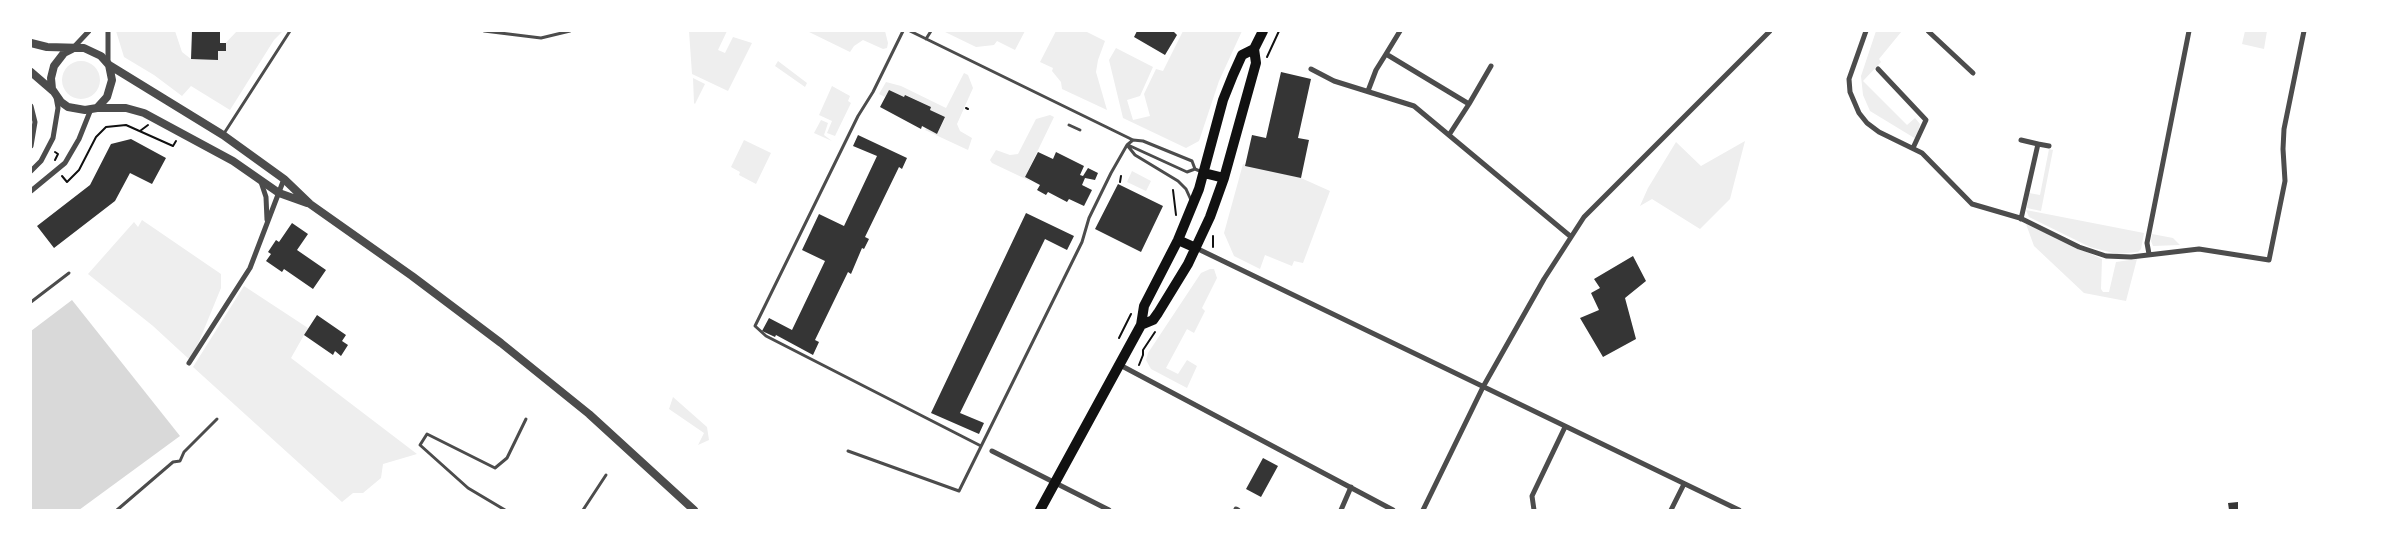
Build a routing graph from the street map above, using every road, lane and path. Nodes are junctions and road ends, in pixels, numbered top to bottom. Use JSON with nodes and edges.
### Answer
{"nodes":[{"id":1,"x":89,"y":31,"type":"edge"},
{"id":2,"x":108,"y":31,"type":"edge"},
{"id":3,"x":290,"y":31,"type":"edge"},
{"id":4,"x":484,"y":31,"type":"edge"},
{"id":5,"x":570,"y":31,"type":"edge"},
{"id":6,"x":903,"y":31,"type":"edge"},
{"id":7,"x":910,"y":31,"type":"edge"},
{"id":8,"x":931,"y":31,"type":"edge"},
{"id":9,"x":1263,"y":31,"type":"edge"},
{"id":10,"x":1279,"y":31,"type":"edge"},
{"id":11,"x":1400,"y":31,"type":"edge"},
{"id":12,"x":1770,"y":31,"type":"edge"},
{"id":13,"x":1866,"y":31,"type":"edge"},
{"id":14,"x":1928,"y":31,"type":"edge"},
{"id":15,"x":2189,"y":31,"type":"edge"},
{"id":16,"x":2304,"y":31,"type":"edge"},
{"id":17,"x":926,"y":39,"type":"junction"},
{"id":18,"x":1275,"y":42,"type":"dead end"},
{"id":19,"x":31,"y":43,"type":"edge"},
{"id":20,"x":72,"y":48,"type":"junction"},
{"id":21,"x":1254,"y":49,"type":"junction"},
{"id":22,"x":1386,"y":54,"type":"junction"},
{"id":23,"x":108,"y":64,"type":"junction"},
{"id":24,"x":1491,"y":66,"type":"dead end"},
{"id":25,"x":1311,"y":69,"type":"dead end"},
{"id":26,"x":1878,"y":69,"type":"dead end"},
{"id":27,"x":31,"y":72,"type":"edge"},
{"id":28,"x":1973,"y":72,"type":"dead end"},
{"id":29,"x":1368,"y":91,"type":"junction"},
{"id":30,"x":55,"y":94,"type":"junction"},
{"id":31,"x":1469,"y":104,"type":"junction"},
{"id":32,"x":31,"y":106,"type":"edge"},
{"id":33,"x":94,"y":108,"type":"junction"},
{"id":34,"x":1069,"y":125,"type":"dead end"},
{"id":35,"x":1080,"y":130,"type":"dead end"},
{"id":36,"x":223,"y":135,"type":"junction"},
{"id":37,"x":1449,"y":135,"type":"junction"},
{"id":38,"x":1133,"y":140,"type":"junction"},
{"id":39,"x":2021,"y":140,"type":"dead end"},
{"id":40,"x":2038,"y":144,"type":"junction"},
{"id":41,"x":1127,"y":145,"type":"junction"},
{"id":42,"x":31,"y":146,"type":"edge"},
{"id":43,"x":173,"y":146,"type":"dead end"},
{"id":44,"x":2049,"y":146,"type":"dead end"},
{"id":45,"x":1913,"y":148,"type":"junction"},
{"id":46,"x":31,"y":171,"type":"edge"},
{"id":47,"x":1199,"y":171,"type":"junction"},
{"id":48,"x":1121,"y":176,"type":"dead end"},
{"id":49,"x":1224,"y":178,"type":"junction"},
{"id":50,"x":284,"y":179,"type":"junction"},
{"id":51,"x":261,"y":180,"type":"junction"},
{"id":52,"x":67,"y":182,"type":"dead end"},
{"id":53,"x":1120,"y":182,"type":"dead end"},
{"id":54,"x":31,"y":192,"type":"edge"},
{"id":55,"x":279,"y":193,"type":"junction"},
{"id":56,"x":310,"y":204,"type":"junction"},
{"id":57,"x":1193,"y":204,"type":"junction"},
{"id":58,"x":2021,"y":219,"type":"junction"},
{"id":59,"x":268,"y":223,"type":"junction"},
{"id":60,"x":1570,"y":236,"type":"junction"},
{"id":61,"x":1178,"y":240,"type":"junction"},
{"id":62,"x":1196,"y":248,"type":"junction"},
{"id":63,"x":2149,"y":254,"type":"junction"},
{"id":64,"x":70,"y":273,"type":"dead end"},
{"id":65,"x":31,"y":302,"type":"edge"},
{"id":66,"x":1141,"y":325,"type":"junction"},
{"id":67,"x":189,"y":363,"type":"dead end"},
{"id":68,"x":1119,"y":364,"type":"junction"},
{"id":69,"x":1483,"y":387,"type":"junction"},
{"id":70,"x":217,"y":419,"type":"dead end"},
{"id":71,"x":526,"y":419,"type":"dead end"},
{"id":72,"x":1565,"y":427,"type":"junction"},
{"id":73,"x":982,"y":446,"type":"junction"},
{"id":74,"x":848,"y":451,"type":"dead end"},
{"id":75,"x":992,"y":452,"type":"dead end"},
{"id":76,"x":606,"y":476,"type":"dead end"},
{"id":77,"x":1054,"y":483,"type":"junction"},
{"id":78,"x":1684,"y":484,"type":"junction"},
{"id":79,"x":1351,"y":487,"type":"junction"},
{"id":80,"x":117,"y":510,"type":"edge"},
{"id":81,"x":505,"y":510,"type":"edge"},
{"id":82,"x":583,"y":510,"type":"edge"},
{"id":83,"x":694,"y":510,"type":"edge"},
{"id":84,"x":1040,"y":510,"type":"edge"},
{"id":85,"x":1109,"y":510,"type":"edge"},
{"id":86,"x":1341,"y":510,"type":"edge"},
{"id":87,"x":1393,"y":510,"type":"edge"},
{"id":88,"x":1423,"y":510,"type":"edge"},
{"id":89,"x":1534,"y":510,"type":"edge"},
{"id":90,"x":1671,"y":510,"type":"edge"},
{"id":91,"x":1739,"y":510,"type":"edge"}],
"edges":[{"from":1,"to":20,"type":"street"},
{"from":2,"to":23,"type":"street"},
{"from":3,"to":36,"type":"lane"},
{"from":4,"to":5,"type":"lane"},
{"from":6,"to":73,"type":"lane"},
{"from":7,"to":17,"type":"lane"},
{"from":8,"to":17,"type":"lane"},
{"from":9,"to":21,"type":"main road"},
{"from":10,"to":18,"type":"path"},
{"from":11,"to":22,"type":"street"},
{"from":12,"to":60,"type":"street"},
{"from":13,"to":45,"type":"street"},
{"from":14,"to":28,"type":"street"},
{"from":15,"to":63,"type":"street"},
{"from":16,"to":63,"type":"street"},
{"from":17,"to":38,"type":"lane"},
{"from":19,"to":20,"type":"street"},
{"from":20,"to":23,"type":"street"},
{"from":20,"to":30,"type":"street"},
{"from":21,"to":47,"type":"main road"},
{"from":21,"to":49,"type":"main road"},
{"from":22,"to":29,"type":"street"},
{"from":22,"to":31,"type":"street"},
{"from":23,"to":33,"type":"street"},
{"from":23,"to":36,"type":"street"},
{"from":24,"to":31,"type":"street"},
{"from":25,"to":29,"type":"street"},
{"from":26,"to":45,"type":"street"},
{"from":27,"to":30,"type":"street"},
{"from":29,"to":37,"type":"street"},
{"from":30,"to":33,"type":"street"},
{"from":30,"to":46,"type":"street"},
{"from":31,"to":37,"type":"street"},
{"from":32,"to":42,"type":"street"},
{"from":33,"to":51,"type":"street"},
{"from":33,"to":54,"type":"street"},
{"from":34,"to":35,"type":"lane"},
{"from":36,"to":50,"type":"street"},
{"from":37,"to":60,"type":"street"},
{"from":38,"to":41,"type":"lane"},
{"from":38,"to":47,"type":"lane"},
{"from":39,"to":40,"type":"street"},
{"from":40,"to":44,"type":"street"},
{"from":40,"to":58,"type":"street"},
{"from":41,"to":47,"type":"lane"},
{"from":41,"to":57,"type":"lane"},
{"from":41,"to":73,"type":"lane"},
{"from":43,"to":52,"type":"path"},
{"from":45,"to":58,"type":"street"},
{"from":47,"to":49,"type":"main road"},
{"from":47,"to":57,"type":"main road"},
{"from":48,"to":53,"type":"path"},
{"from":49,"to":62,"type":"main road"},
{"from":50,"to":55,"type":"street"},
{"from":50,"to":56,"type":"street"},
{"from":51,"to":55,"type":"street"},
{"from":51,"to":59,"type":"street"},
{"from":55,"to":56,"type":"street"},
{"from":55,"to":59,"type":"street"},
{"from":56,"to":83,"type":"street"},
{"from":57,"to":61,"type":"main road"},
{"from":58,"to":63,"type":"street"},
{"from":59,"to":67,"type":"street"},
{"from":60,"to":69,"type":"street"},
{"from":61,"to":62,"type":"main road"},
{"from":61,"to":66,"type":"main road"},
{"from":62,"to":66,"type":"main road"},
{"from":62,"to":69,"type":"street"},
{"from":64,"to":65,"type":"lane"},
{"from":66,"to":68,"type":"main road"},
{"from":68,"to":77,"type":"main road"},
{"from":68,"to":79,"type":"street"},
{"from":69,"to":72,"type":"street"},
{"from":69,"to":88,"type":"street"},
{"from":70,"to":80,"type":"lane"},
{"from":71,"to":81,"type":"lane"},
{"from":72,"to":78,"type":"street"},
{"from":72,"to":89,"type":"street"},
{"from":73,"to":74,"type":"lane"},
{"from":75,"to":77,"type":"street"},
{"from":76,"to":82,"type":"lane"},
{"from":77,"to":84,"type":"main road"},
{"from":77,"to":85,"type":"street"},
{"from":78,"to":90,"type":"street"},
{"from":78,"to":91,"type":"street"},
{"from":79,"to":86,"type":"street"},
{"from":79,"to":87,"type":"street"}]}
